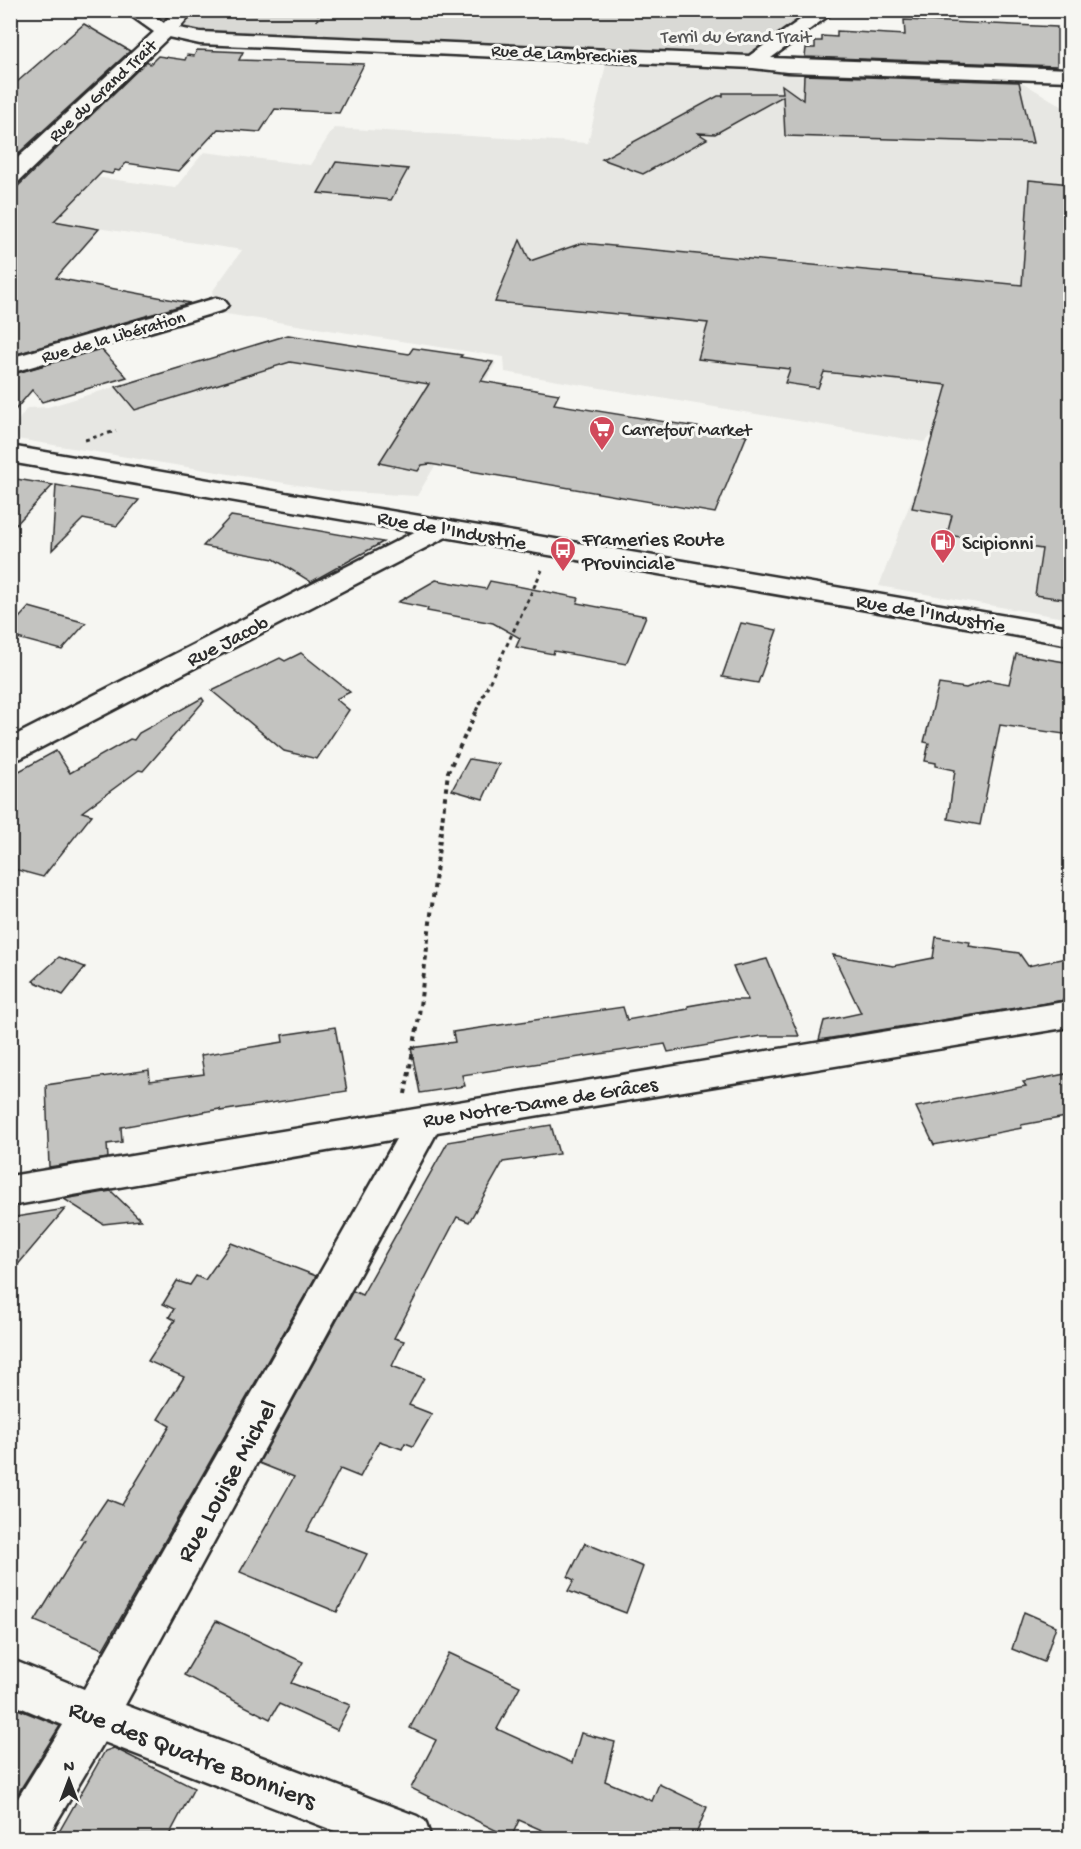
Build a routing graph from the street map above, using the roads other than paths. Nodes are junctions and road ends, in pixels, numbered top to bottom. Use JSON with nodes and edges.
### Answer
{"nodes":[{"id":1,"x":132,"y":10,"type":"edge"},
{"id":2,"x":186,"y":10,"type":"edge"},
{"id":3,"x":827,"y":10,"type":"edge"},
{"id":4,"x":166,"y":31,"type":"junction"},
{"id":5,"x":753,"y":62,"type":"junction"},
{"id":6,"x":1071,"y":75,"type":"edge"},
{"id":7,"x":10,"y":177,"type":"edge"},
{"id":8,"x":216,"y":305,"type":"dead end"},
{"id":9,"x":10,"y":366,"type":"edge"},
{"id":10,"x":10,"y":454,"type":"edge"},
{"id":11,"x":443,"y":528,"type":"junction"},
{"id":12,"x":1071,"y":636,"type":"edge"},
{"id":13,"x":10,"y":751,"type":"edge"},
{"id":14,"x":1071,"y":1014,"type":"edge"},
{"id":15,"x":412,"y":1122,"type":"junction"},
{"id":16,"x":10,"y":1191,"type":"edge"},
{"id":17,"x":10,"y":1681,"type":"edge"},
{"id":18,"x":94,"y":1716,"type":"junction"},
{"id":19,"x":21,"y":1839,"type":"edge"},
{"id":20,"x":408,"y":1839,"type":"edge"}],
"edges":[{"from":1,"to":4,"type":"street","name":"Rue du Grand Trait"},
{"from":2,"to":4,"type":"street"},
{"from":3,"to":5,"type":"street"},
{"from":4,"to":5,"type":"street","name":"Rue de Lambrechies"},
{"from":4,"to":7,"type":"street","name":"Rue du Grand Trait"},
{"from":5,"to":6,"type":"street","name":"Rue de Lambrechies"},
{"from":8,"to":9,"type":"street","name":"Rue de la Libération"},
{"from":10,"to":11,"type":"street","name":"Rue de l'Industrie"},
{"from":11,"to":12,"type":"street","name":"Rue de l'Industrie"},
{"from":11,"to":13,"type":"street","name":"Rue Jacob"},
{"from":14,"to":15,"type":"street","name":"Rue Notre-Dame de Grâces"},
{"from":15,"to":16,"type":"street","name":"Rue Notre-Dame de Grâces"},
{"from":15,"to":18,"type":"street","name":"Rue Louise Michel"},
{"from":17,"to":18,"type":"street","name":"Rue des Quatre Bonniers"},
{"from":18,"to":19,"type":"street","name":"Rue Louise Michel"},
{"from":18,"to":20,"type":"street","name":"Rue des Quatre Bonniers"}]}
